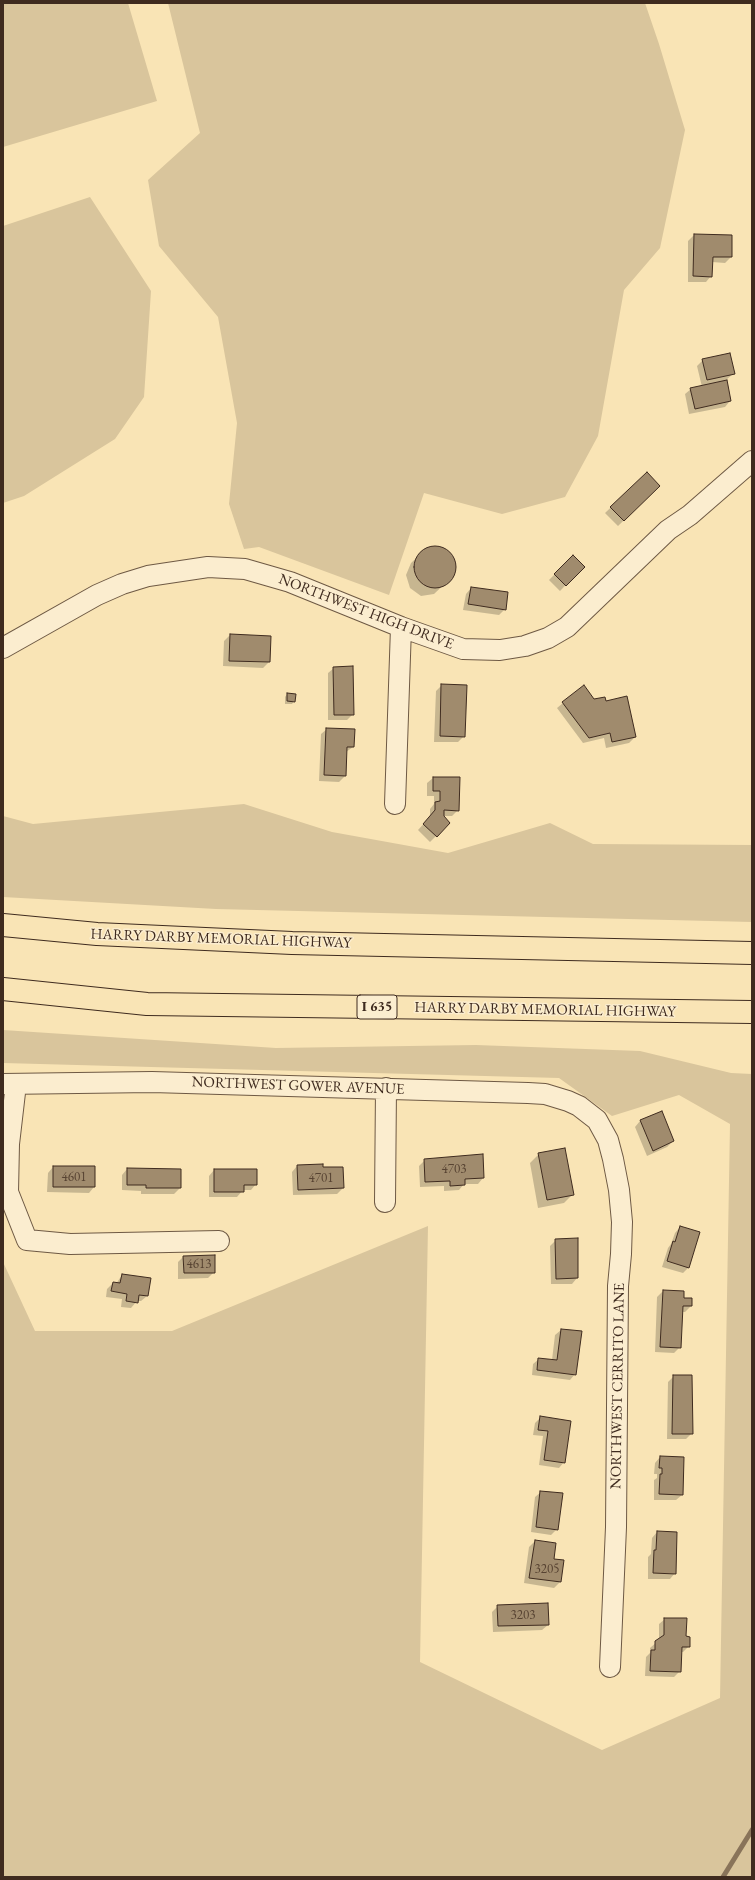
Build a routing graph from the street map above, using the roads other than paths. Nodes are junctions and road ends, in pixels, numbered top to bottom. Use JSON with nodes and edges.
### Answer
{"nodes":[{"id":1,"x":752,"y":461,"type":"edge"},
{"id":2,"x":401,"y":627,"type":"junction"},
{"id":3,"x":3,"y":648,"type":"edge"},
{"id":4,"x":395,"y":804,"type":"dead end"},
{"id":5,"x":3,"y":925,"type":"edge"},
{"id":6,"x":752,"y":953,"type":"edge"},
{"id":7,"x":3,"y":989,"type":"edge"},
{"id":8,"x":752,"y":1012,"type":"edge"},
{"id":9,"x":9,"y":1084,"type":"edge"},
{"id":10,"x":386,"y":1088,"type":"junction"},
{"id":11,"x":589,"y":1113,"type":"joint"},
{"id":12,"x":385,"y":1202,"type":"dead end"},
{"id":13,"x":219,"y":1241,"type":"dead end"},
{"id":14,"x":610,"y":1667,"type":"dead end"}],
"edges":[{"from":1,"to":2,"type":"street","name":"NORTHWEST HIGH DRIVE"},
{"from":2,"to":3,"type":"street","name":"NORTHWEST HIGH DRIVE"},
{"from":2,"to":4,"type":"street"},
{"from":5,"to":6,"type":"highway","name":"HARRY DARBY MEMORIAL HIGHWAY"},
{"from":7,"to":8,"type":"highway","name":"HARRY DARBY MEMORIAL HIGHWAY","number":"I 635"},
{"from":9,"to":10,"type":"street","name":"NORTHWEST GOWER AVENUE"},
{"from":9,"to":13,"type":"street"},
{"from":10,"to":11,"type":"street","name":"NORTHWEST GOWER AVENUE"},
{"from":10,"to":12,"type":"street"},
{"from":11,"to":14,"type":"street","name":"NORTHWEST CERRITO LANE"}]}
